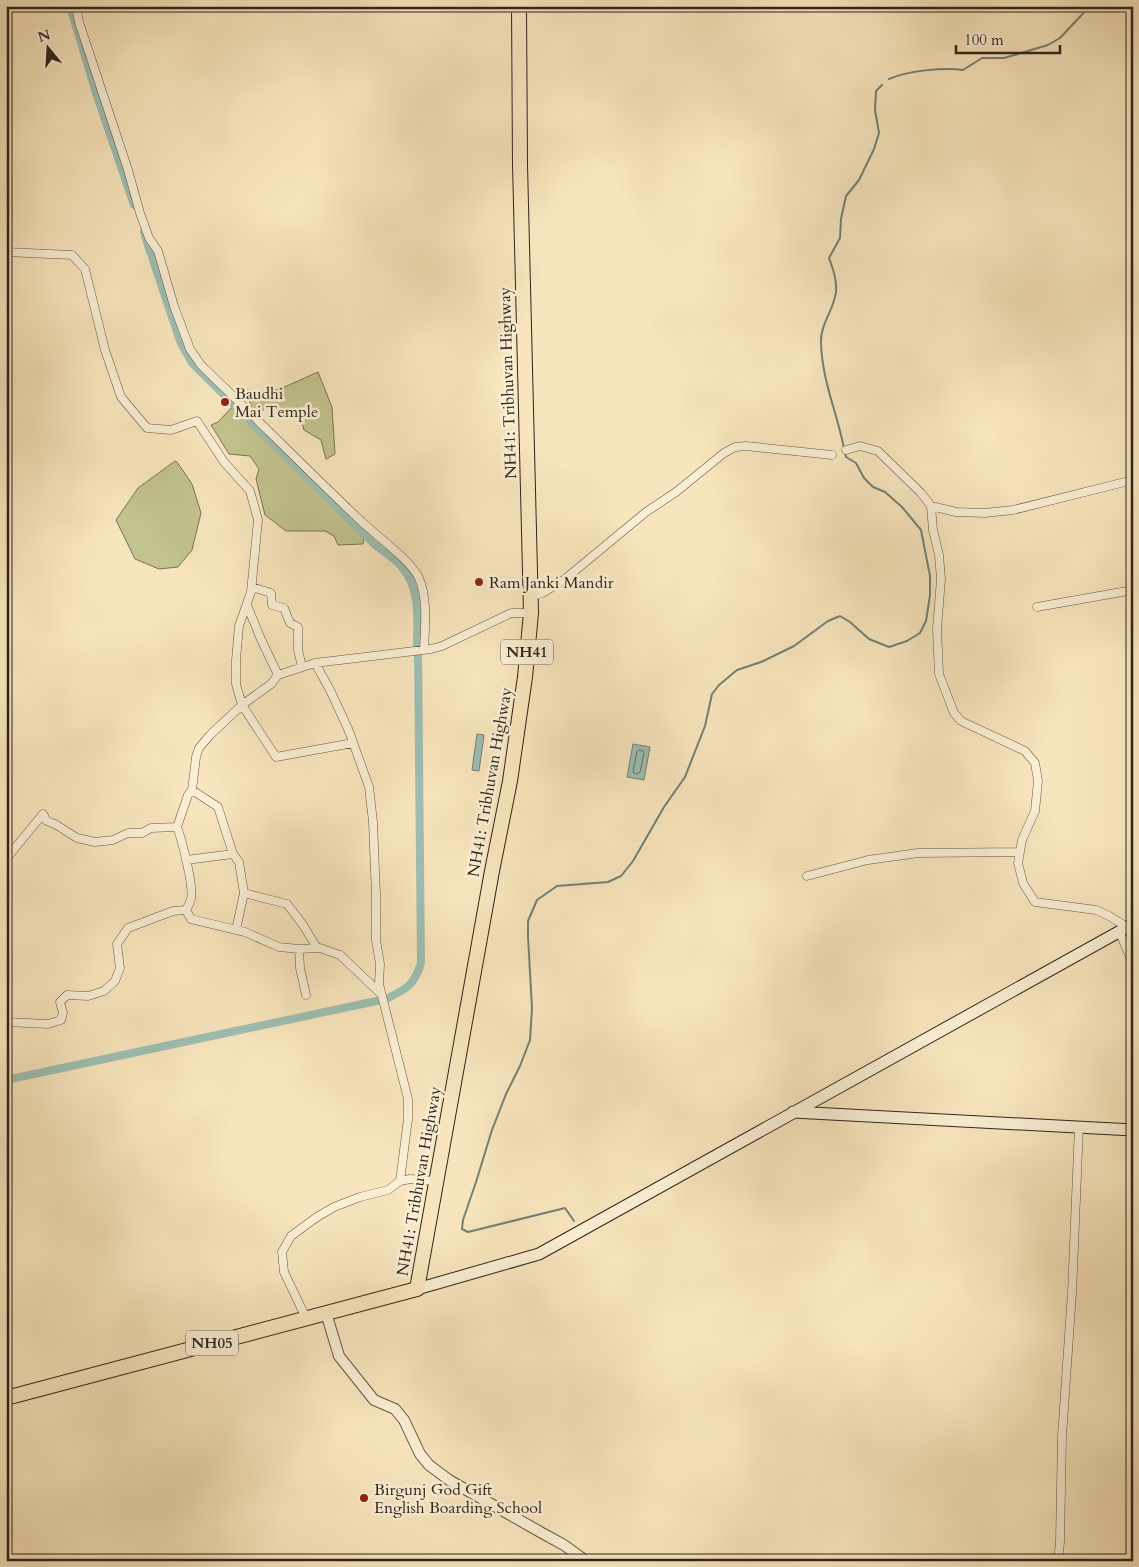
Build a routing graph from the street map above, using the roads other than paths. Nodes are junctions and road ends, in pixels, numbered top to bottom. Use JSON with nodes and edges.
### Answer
{"nodes":[{"id":1,"x":76,"y":6,"type":"edge"},
{"id":2,"x":519,"y":6,"type":"edge"},
{"id":3,"x":6,"y":252,"type":"edge"},
{"id":4,"x":846,"y":450,"type":"dead end"},
{"id":5,"x":832,"y":455,"type":"dead end"},
{"id":6,"x":1133,"y":480,"type":"edge"},
{"id":7,"x":931,"y":506,"type":"junction"},
{"id":8,"x":252,"y":587,"type":"junction"},
{"id":9,"x":1133,"y":590,"type":"edge"},
{"id":10,"x":531,"y":596,"type":"junction"},
{"id":11,"x":247,"y":606,"type":"junction"},
{"id":12,"x":1037,"y":607,"type":"dead end"},
{"id":13,"x":531,"y":613,"type":"junction"},
{"id":14,"x":424,"y":650,"type":"junction"},
{"id":15,"x":315,"y":663,"type":"junction"},
{"id":16,"x":302,"y":667,"type":"junction"},
{"id":17,"x":278,"y":675,"type":"junction"},
{"id":18,"x":242,"y":705,"type":"junction"},
{"id":19,"x":353,"y":743,"type":"junction"},
{"id":20,"x":192,"y":790,"type":"junction"},
{"id":21,"x":177,"y":827,"type":"junction"},
{"id":22,"x":1020,"y":852,"type":"junction"},
{"id":23,"x":233,"y":854,"type":"junction"},
{"id":24,"x":6,"y":859,"type":"edge"},
{"id":25,"x":186,"y":860,"type":"junction"},
{"id":26,"x":807,"y":876,"type":"dead end"},
{"id":27,"x":244,"y":892,"type":"junction"},
{"id":28,"x":186,"y":910,"type":"junction"},
{"id":29,"x":1126,"y":928,"type":"edge"},
{"id":30,"x":236,"y":930,"type":"junction"},
{"id":31,"x":317,"y":948,"type":"junction"},
{"id":32,"x":299,"y":949,"type":"junction"},
{"id":33,"x":1133,"y":964,"type":"edge"},
{"id":34,"x":380,"y":993,"type":"junction"},
{"id":35,"x":306,"y":995,"type":"dead end"},
{"id":36,"x":6,"y":1022,"type":"edge"},
{"id":37,"x":793,"y":1112,"type":"junction"},
{"id":38,"x":1079,"y":1127,"type":"junction"},
{"id":39,"x":1133,"y":1130,"type":"edge"},
{"id":40,"x":400,"y":1181,"type":"junction"},
{"id":41,"x":436,"y":1181,"type":"junction"},
{"id":42,"x":418,"y":1289,"type":"junction"},
{"id":43,"x":326,"y":1313,"type":"junction"},
{"id":44,"x":306,"y":1318,"type":"junction"},
{"id":45,"x":6,"y":1398,"type":"edge"},
{"id":46,"x":586,"y":1561,"type":"edge"},
{"id":47,"x":1058,"y":1561,"type":"edge"}],
"edges":[{"from":1,"to":14,"type":"street"},
{"from":2,"to":10,"type":"highway","name":"NH41: Tribhuvan Highway","number":"NH41"},
{"from":3,"to":8,"type":"street"},
{"from":4,"to":7,"type":"street"},
{"from":5,"to":10,"type":"street"},
{"from":6,"to":7,"type":"street"},
{"from":7,"to":22,"type":"street"},
{"from":8,"to":11,"type":"street"},
{"from":8,"to":16,"type":"street"},
{"from":9,"to":12,"type":"street"},
{"from":10,"to":13,"type":"highway","name":"NH41: Tribhuvan Highway","number":"NH41"},
{"from":11,"to":17,"type":"street"},
{"from":11,"to":18,"type":"street"},
{"from":13,"to":14,"type":"street"},
{"from":13,"to":41,"type":"highway","name":"NH41: Tribhuvan Highway","number":"NH41"},
{"from":14,"to":15,"type":"street"},
{"from":15,"to":16,"type":"street"},
{"from":15,"to":19,"type":"street"},
{"from":16,"to":17,"type":"street"},
{"from":17,"to":18,"type":"street"},
{"from":18,"to":19,"type":"street"},
{"from":18,"to":20,"type":"street"},
{"from":19,"to":34,"type":"street"},
{"from":20,"to":21,"type":"street"},
{"from":20,"to":23,"type":"street"},
{"from":21,"to":24,"type":"street"},
{"from":21,"to":25,"type":"street"},
{"from":22,"to":26,"type":"street"},
{"from":22,"to":29,"type":"street"},
{"from":23,"to":25,"type":"street"},
{"from":23,"to":27,"type":"street"},
{"from":25,"to":28,"type":"street"},
{"from":27,"to":30,"type":"street"},
{"from":27,"to":31,"type":"street"},
{"from":28,"to":30,"type":"street"},
{"from":28,"to":36,"type":"street"},
{"from":29,"to":33,"type":"street"},
{"from":29,"to":37,"type":"main road","number":"NH05"},
{"from":30,"to":32,"type":"street"},
{"from":31,"to":32,"type":"street"},
{"from":31,"to":34,"type":"street"},
{"from":32,"to":35,"type":"street"},
{"from":34,"to":40,"type":"street"},
{"from":37,"to":38,"type":"main road"},
{"from":37,"to":42,"type":"main road","number":"NH05"},
{"from":38,"to":39,"type":"main road"},
{"from":38,"to":47,"type":"street"},
{"from":40,"to":41,"type":"street"},
{"from":40,"to":44,"type":"street"},
{"from":41,"to":42,"type":"highway","name":"NH41: Tribhuvan Highway","number":"NH41"},
{"from":42,"to":43,"type":"highway","number":"NH05"},
{"from":43,"to":44,"type":"highway","number":"NH05"},
{"from":43,"to":46,"type":"street"},
{"from":44,"to":45,"type":"highway","number":"NH05"}]}
